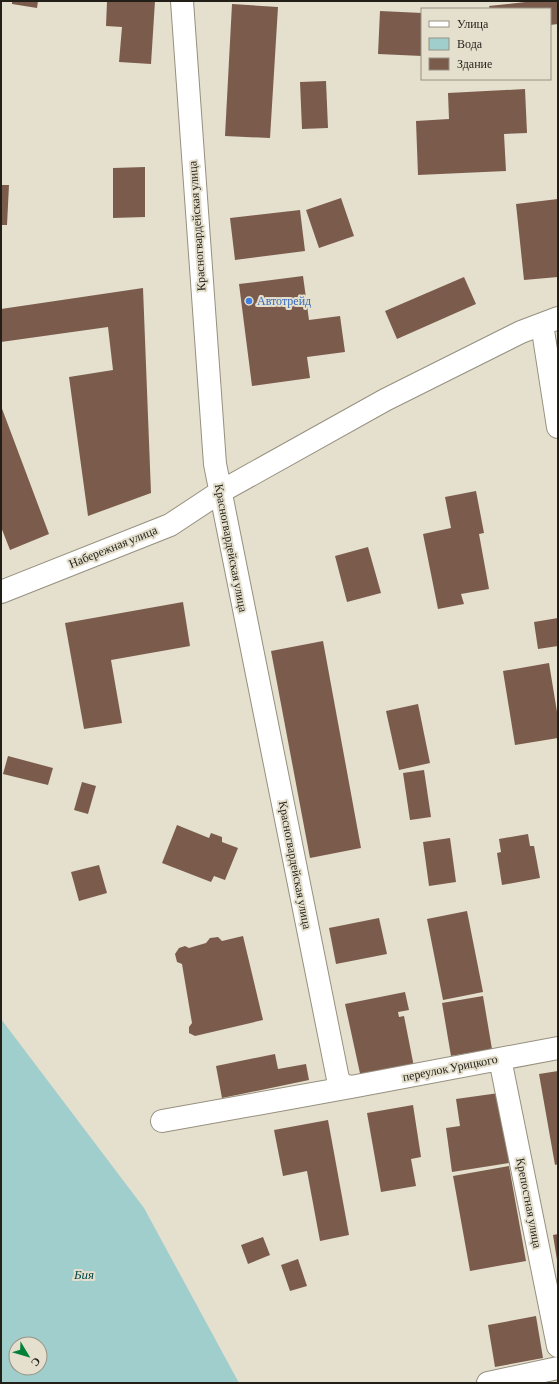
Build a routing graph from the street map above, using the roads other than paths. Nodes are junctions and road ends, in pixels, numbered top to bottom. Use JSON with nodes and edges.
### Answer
{"nodes":[{"id":1,"x":182,"y":1,"type":"edge"},
{"id":2,"x":550,"y":321,"type":"edge"},
{"id":3,"x":558,"y":427,"type":"edge"},
{"id":4,"x":220,"y":492,"type":"junction"},
{"id":5,"x":1,"y":592,"type":"edge"},
{"id":6,"x":558,"y":1048,"type":"edge"},
{"id":7,"x":500,"y":1059,"type":"junction"},
{"id":8,"x":347,"y":1086,"type":"junction"},
{"id":9,"x":162,"y":1121,"type":"dead end"},
{"id":10,"x":558,"y":1346,"type":"edge"},
{"id":11,"x":558,"y":1368,"type":"edge"},
{"id":12,"x":488,"y":1383,"type":"edge"}],
"edges":[{"from":1,"to":4,"type":"street","name":"Красногвардейская улица"},
{"from":2,"to":3,"type":"street"},
{"from":2,"to":4,"type":"street","name":"Набережная улица"},
{"from":4,"to":5,"type":"street","name":"Набережная улица"},
{"from":4,"to":8,"type":"street","name":"Красногвардейская улица"},
{"from":6,"to":7,"type":"street","name":"переулок Урицкого"},
{"from":7,"to":8,"type":"street","name":"переулок Урицкого"},
{"from":7,"to":10,"type":"street","name":"Крепостная улица"},
{"from":8,"to":9,"type":"street","name":"переулок Урицкого"},
{"from":11,"to":12,"type":"street"}]}
